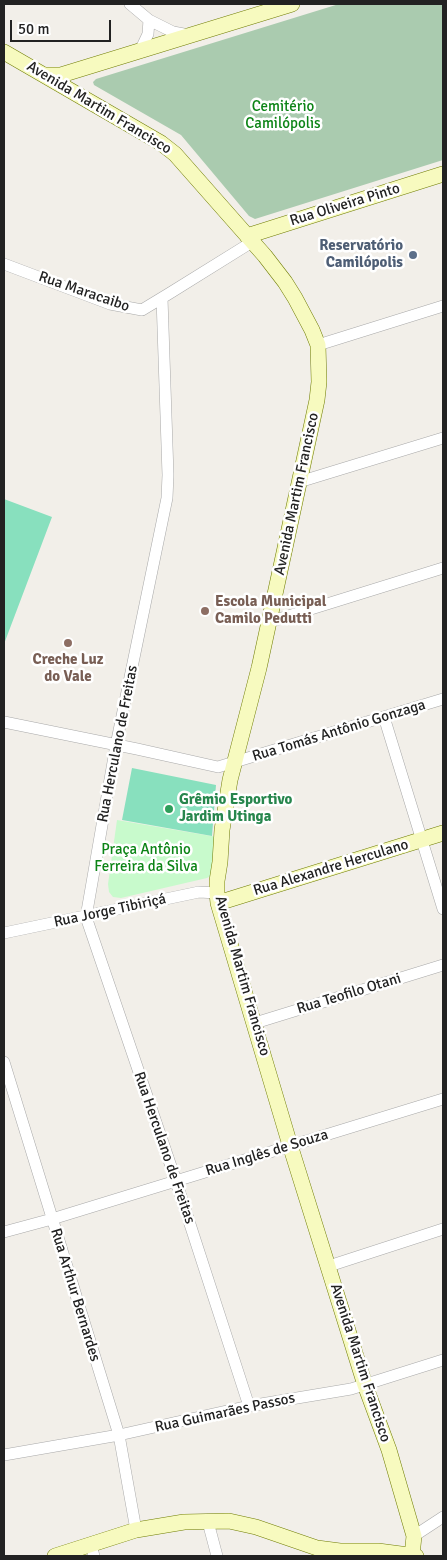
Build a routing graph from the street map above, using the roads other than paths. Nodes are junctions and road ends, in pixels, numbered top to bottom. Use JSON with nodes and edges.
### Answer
{"nodes":[{"id":1,"x":130,"y":4,"type":"edge"},
{"id":2,"x":292,"y":4,"type":"edge"},
{"id":3,"x":247,"y":11,"type":"edge"},
{"id":4,"x":149,"y":20,"type":"junction"},
{"id":5,"x":192,"y":35,"type":"junction"},
{"id":6,"x":140,"y":51,"type":"junction"},
{"id":7,"x":4,"y":52,"type":"edge"},
{"id":8,"x":90,"y":66,"type":"junction"},
{"id":9,"x":46,"y":76,"type":"junction"},
{"id":10,"x":83,"y":96,"type":"junction"},
{"id":11,"x":443,"y":174,"type":"edge"},
{"id":12,"x":249,"y":239,"type":"junction"},
{"id":13,"x":4,"y":264,"type":"edge"},
{"id":14,"x":162,"y":298,"type":"junction"},
{"id":15,"x":443,"y":306,"type":"edge"},
{"id":16,"x":318,"y":345,"type":"junction"},
{"id":17,"x":443,"y":438,"type":"edge"},
{"id":18,"x":299,"y":482,"type":"junction"},
{"id":19,"x":443,"y":568,"type":"edge"},
{"id":20,"x":269,"y":622,"type":"junction"},
{"id":21,"x":443,"y":698,"type":"edge"},
{"id":22,"x":384,"y":717,"type":"junction"},
{"id":23,"x":4,"y":722,"type":"edge"},
{"id":24,"x":116,"y":745,"type":"junction"},
{"id":25,"x":234,"y":764,"type":"junction"},
{"id":26,"x":443,"y":833,"type":"edge"},
{"id":27,"x":422,"y":840,"type":"junction"},
{"id":28,"x":218,"y":898,"type":"junction"},
{"id":29,"x":443,"y":910,"type":"edge"},
{"id":30,"x":86,"y":917,"type":"junction"},
{"id":31,"x":4,"y":933,"type":"edge"},
{"id":32,"x":443,"y":965,"type":"edge"},
{"id":33,"x":255,"y":1023,"type":"junction"},
{"id":34,"x":4,"y":1062,"type":"edge"},
{"id":35,"x":443,"y":1099,"type":"edge"},
{"id":36,"x":290,"y":1145,"type":"junction"},
{"id":37,"x":176,"y":1181,"type":"junction"},
{"id":38,"x":52,"y":1219,"type":"junction"},
{"id":39,"x":443,"y":1229,"type":"edge"},
{"id":40,"x":4,"y":1232,"type":"edge"},
{"id":41,"x":329,"y":1266,"type":"junction"},
{"id":42,"x":443,"y":1360,"type":"edge"},
{"id":43,"x":365,"y":1385,"type":"junction"},
{"id":44,"x":249,"y":1406,"type":"junction"},
{"id":45,"x":119,"y":1435,"type":"junction"},
{"id":46,"x":4,"y":1455,"type":"edge"},
{"id":47,"x":443,"y":1517,"type":"edge"},
{"id":48,"x":208,"y":1522,"type":"junction"},
{"id":49,"x":136,"y":1530,"type":"junction"},
{"id":50,"x":414,"y":1536,"type":"junction"},
{"id":51,"x":92,"y":1551,"type":"edge"},
{"id":52,"x":55,"y":1556,"type":"edge"},
{"id":53,"x":217,"y":1556,"type":"edge"},
{"id":54,"x":414,"y":1556,"type":"edge"}],
"edges":[{"from":1,"to":4,"type":"street"},
{"from":2,"to":3,"type":"main road"},
{"from":3,"to":5,"type":"main road"},
{"from":4,"to":5,"type":"street"},
{"from":4,"to":6,"type":"street"},
{"from":5,"to":6,"type":"main road"},
{"from":6,"to":8,"type":"main road"},
{"from":7,"to":9,"type":"main road","name":"Avenida Martim Francisco"},
{"from":8,"to":9,"type":"main road"},
{"from":8,"to":10,"type":"main road"},
{"from":9,"to":10,"type":"main road","name":"Avenida Martim Francisco"},
{"from":10,"to":12,"type":"main road","name":"Avenida Martim Francisco"},
{"from":11,"to":12,"type":"main road","name":"Rua Oliveira Pinto"},
{"from":12,"to":14,"type":"street","name":"Rua Maracaibo"},
{"from":12,"to":16,"type":"main road","name":"Avenida Martim Francisco"},
{"from":13,"to":14,"type":"street","name":"Rua Maracaibo"},
{"from":14,"to":24,"type":"street","name":"Rua Herculano de Freitas"},
{"from":15,"to":16,"type":"street"},
{"from":16,"to":18,"type":"main road","name":"Avenida Martim Francisco"},
{"from":17,"to":18,"type":"street"},
{"from":18,"to":20,"type":"main road","name":"Avenida Martim Francisco"},
{"from":19,"to":20,"type":"street"},
{"from":20,"to":25,"type":"main road","name":"Avenida Martim Francisco"},
{"from":21,"to":22,"type":"street","name":"Rua Tomás Antônio Gonzaga"},
{"from":22,"to":25,"type":"street","name":"Rua Tomás Antônio Gonzaga"},
{"from":22,"to":27,"type":"street"},
{"from":23,"to":24,"type":"street","name":"Rua Tomás Antônio Gonzaga"},
{"from":24,"to":25,"type":"street","name":"Rua Tomás Antônio Gonzaga"},
{"from":24,"to":30,"type":"street","name":"Rua Herculano de Freitas"},
{"from":25,"to":28,"type":"main road","name":"Avenida Martim Francisco"},
{"from":26,"to":27,"type":"main road","name":"Rua Alexandre Herculano"},
{"from":27,"to":28,"type":"main road","name":"Rua Alexandre Herculano"},
{"from":27,"to":29,"type":"street"},
{"from":28,"to":30,"type":"street","name":"Rua Jorge Tibiriçá"},
{"from":28,"to":33,"type":"main road","name":"Avenida Martim Francisco"},
{"from":30,"to":31,"type":"street","name":"Rua Jorge Tibiriçá"},
{"from":30,"to":37,"type":"street","name":"Rua Herculano de Freitas"},
{"from":32,"to":33,"type":"street","name":"Rua Teofilo Otani"},
{"from":33,"to":36,"type":"main road","name":"Avenida Martim Francisco"},
{"from":34,"to":38,"type":"street","name":"Rua Arthur Bernardes"},
{"from":35,"to":36,"type":"street","name":"Rua Inglês de Souza"},
{"from":36,"to":37,"type":"street","name":"Rua Inglês de Souza"},
{"from":36,"to":41,"type":"main road","name":"Avenida Martim Francisco"},
{"from":37,"to":38,"type":"street","name":"Rua Inglês de Souza"},
{"from":37,"to":44,"type":"street","name":"Rua Herculano de Freitas"},
{"from":38,"to":40,"type":"street","name":"Rua Inglês de Souza"},
{"from":38,"to":45,"type":"street","name":"Rua Arthur Bernardes"},
{"from":39,"to":41,"type":"street"},
{"from":41,"to":43,"type":"main road","name":"Avenida Martim Francisco"},
{"from":42,"to":43,"type":"street","name":"Rua Guimarães Passos"},
{"from":43,"to":44,"type":"street","name":"Rua Guimarães Passos"},
{"from":43,"to":50,"type":"main road","name":"Avenida Martim Francisco"},
{"from":44,"to":45,"type":"street","name":"Rua Guimarães Passos"},
{"from":45,"to":46,"type":"street","name":"Rua Guimarães Passos"},
{"from":45,"to":49,"type":"street","name":"Rua Arthur Bernardes"},
{"from":47,"to":50,"type":"street"},
{"from":48,"to":49,"type":"main road"},
{"from":48,"to":53,"type":"street"},
{"from":48,"to":54,"type":"main road"},
{"from":49,"to":51,"type":"main road"},
{"from":50,"to":54,"type":"main road","name":"Avenida Martim Francisco"},
{"from":51,"to":52,"type":"main road"}]}
